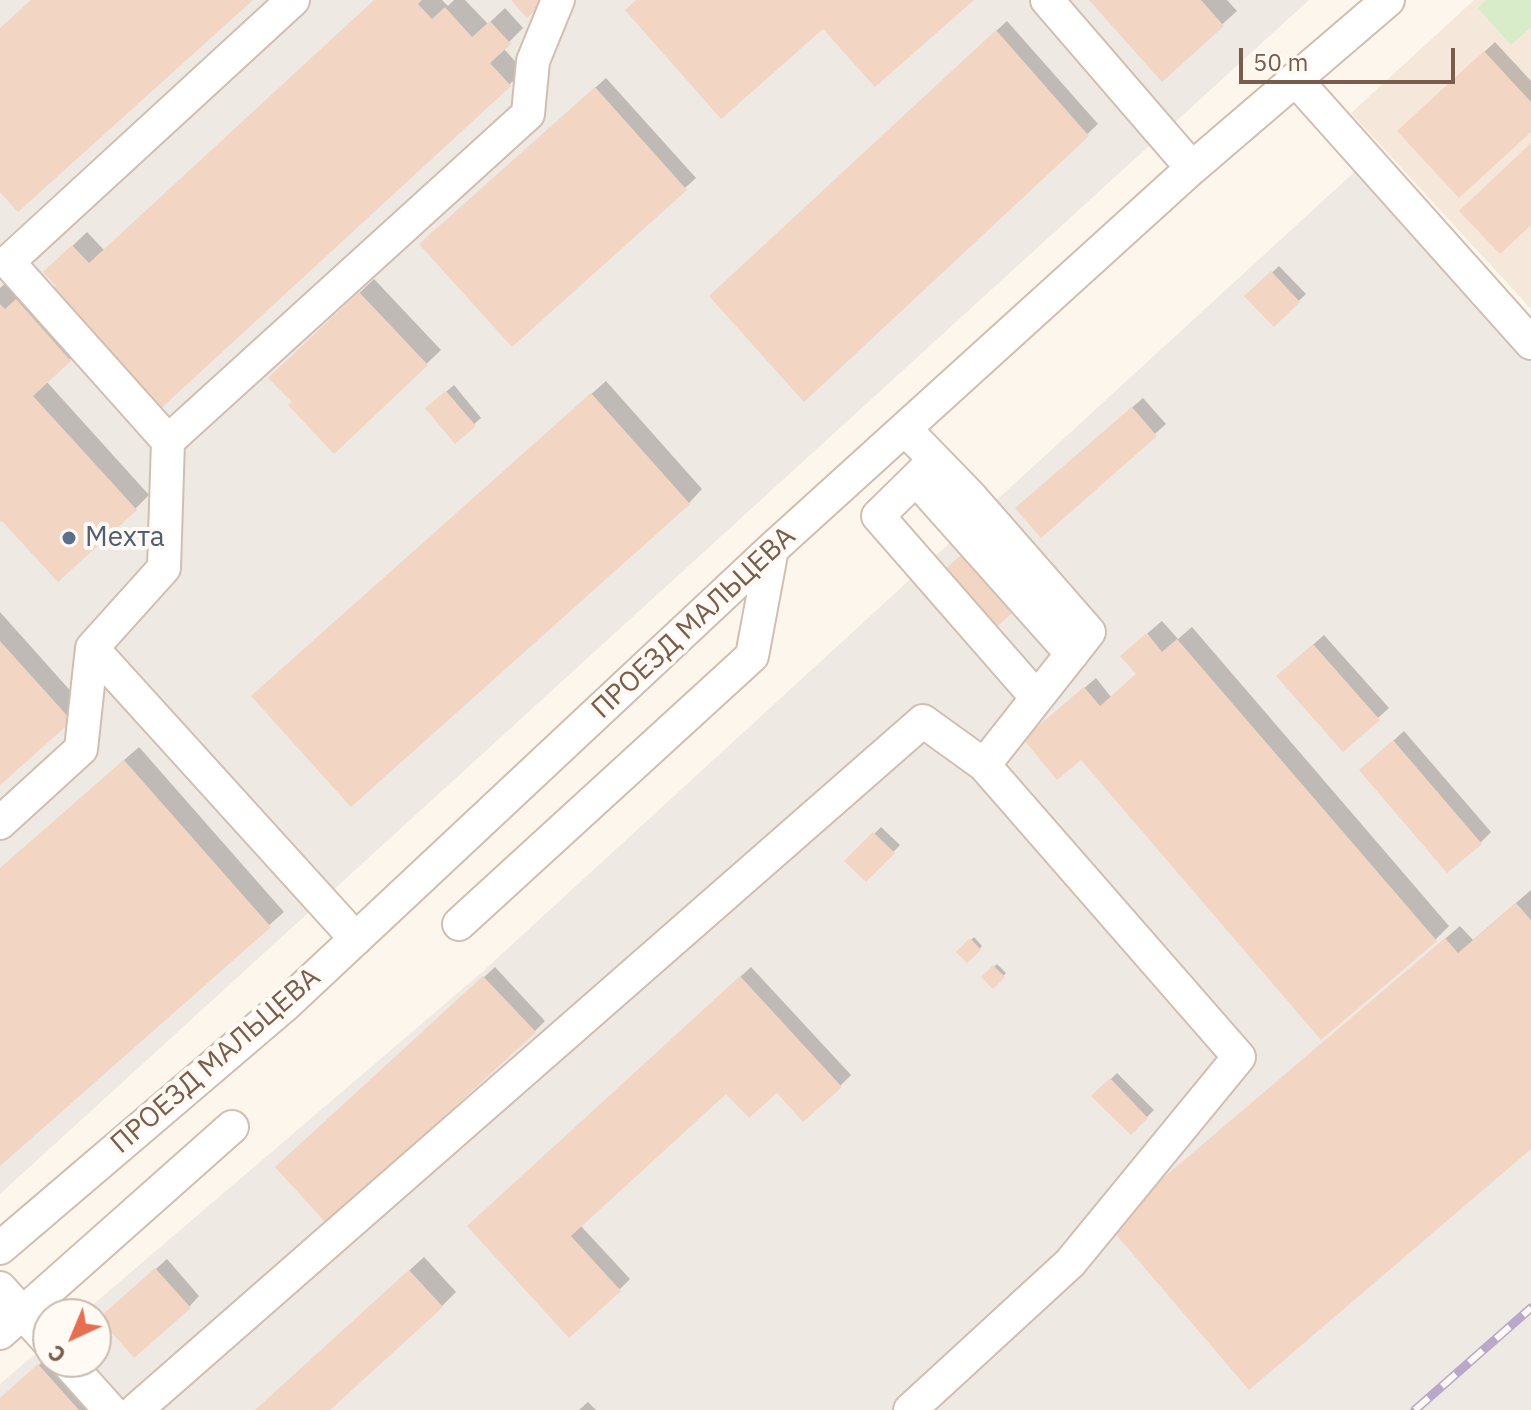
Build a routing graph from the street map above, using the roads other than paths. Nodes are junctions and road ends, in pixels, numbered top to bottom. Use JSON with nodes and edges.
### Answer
{"nodes":[{"id":1,"x":293,"y":0,"type":"edge"},
{"id":2,"x":558,"y":0,"type":"edge"},
{"id":3,"x":1047,"y":0,"type":"edge"},
{"id":4,"x":1383,"y":2,"type":"edge"},
{"id":5,"x":1295,"y":79,"type":"junction"},
{"id":6,"x":1192,"y":168,"type":"junction"},
{"id":7,"x":1531,"y":343,"type":"edge"},
{"id":8,"x":905,"y":429,"type":"junction"},
{"id":9,"x":168,"y":441,"type":"junction"},
{"id":10,"x":926,"y":470,"type":"junction"},
{"id":11,"x":772,"y":549,"type":"junction"},
{"id":12,"x":92,"y":648,"type":"junction"},
{"id":13,"x":1037,"y":698,"type":"junction"},
{"id":14,"x":984,"y":765,"type":"junction"},
{"id":15,"x":0,"y":823,"type":"edge"},
{"id":16,"x":459,"y":924,"type":"dead end"},
{"id":17,"x":356,"y":939,"type":"junction"},
{"id":18,"x":232,"y":1127,"type":"dead end"},
{"id":19,"x":0,"y":1248,"type":"edge"},
{"id":20,"x":0,"y":1288,"type":"edge"},
{"id":21,"x":11,"y":1323,"type":"edge"},
{"id":22,"x":32,"y":1333,"type":"edge"},
{"id":23,"x":81,"y":1378,"type":"edge"},
{"id":24,"x":110,"y":1410,"type":"edge"},
{"id":25,"x":136,"y":1410,"type":"edge"},
{"id":26,"x":910,"y":1410,"type":"edge"}],
"edges":[{"from":1,"to":9,"type":"street"},
{"from":2,"to":9,"type":"street"},
{"from":3,"to":6,"type":"street"},
{"from":4,"to":5,"type":"street","name":"ПРОЕЗД МАЛЬЦЕВА"},
{"from":5,"to":6,"type":"street","name":"ПРОЕЗД МАЛЬЦЕВА"},
{"from":5,"to":7,"type":"street"},
{"from":6,"to":8,"type":"street","name":"ПРОЕЗД МАЛЬЦЕВА"},
{"from":8,"to":10,"type":"street"},
{"from":8,"to":11,"type":"street","name":"ПРОЕЗД МАЛЬЦЕВА"},
{"from":9,"to":12,"type":"street"},
{"from":10,"to":13,"type":"street"},
{"from":10,"to":13,"type":"street"},
{"from":11,"to":16,"type":"street"},
{"from":11,"to":17,"type":"street","name":"ПРОЕЗД МАЛЬЦЕВА"},
{"from":12,"to":15,"type":"street"},
{"from":12,"to":17,"type":"street"},
{"from":13,"to":14,"type":"street"},
{"from":14,"to":25,"type":"street"},
{"from":14,"to":26,"type":"street"},
{"from":17,"to":19,"type":"street","name":"ПРОЕЗД МАЛЬЦЕВА"},
{"from":18,"to":21,"type":"street"},
{"from":20,"to":21,"type":"street"},
{"from":21,"to":22,"type":"street"},
{"from":23,"to":24,"type":"street"}]}
